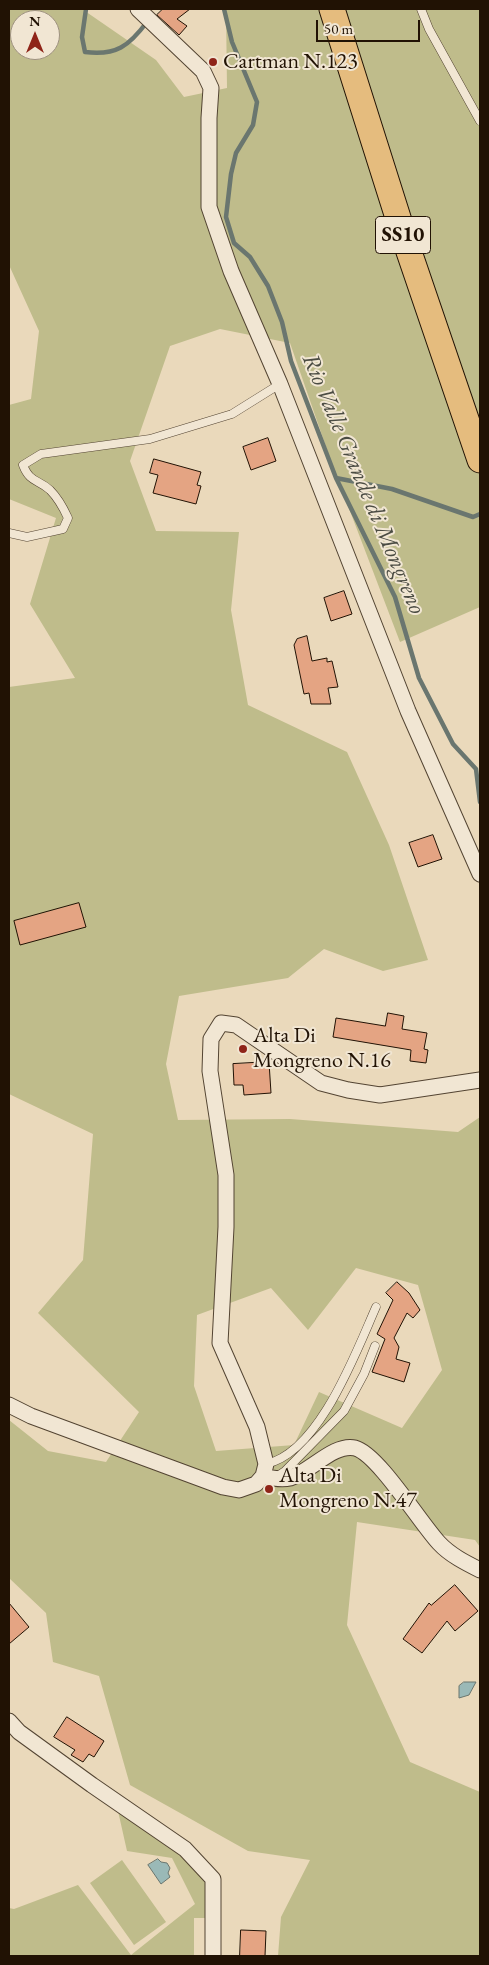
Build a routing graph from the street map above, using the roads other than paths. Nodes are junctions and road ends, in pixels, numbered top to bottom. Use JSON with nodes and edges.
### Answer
{"nodes":[{"id":1,"x":332,"y":9,"type":"edge"},
{"id":2,"x":421,"y":9,"type":"edge"},
{"id":3,"x":140,"y":11,"type":"edge"},
{"id":4,"x":480,"y":121,"type":"edge"},
{"id":5,"x":280,"y":384,"type":"junction"},
{"id":6,"x":480,"y":460,"type":"edge"},
{"id":7,"x":9,"y":533,"type":"edge"},
{"id":8,"x":480,"y":874,"type":"edge"},
{"id":9,"x":480,"y":1080,"type":"edge"},
{"id":10,"x":376,"y":1307,"type":"dead end"},
{"id":11,"x":376,"y":1346,"type":"dead end"},
{"id":12,"x":9,"y":1405,"type":"edge"},
{"id":13,"x":268,"y":1473,"type":"junction"},
{"id":14,"x":480,"y":1570,"type":"edge"},
{"id":15,"x":9,"y":1721,"type":"edge"},
{"id":16,"x":213,"y":1956,"type":"edge"}],
"edges":[{"from":1,"to":6,"type":"main road","number":"SS10"},
{"from":2,"to":4,"type":"lane"},
{"from":3,"to":5,"type":"street"},
{"from":5,"to":7,"type":"lane"},
{"from":5,"to":8,"type":"street"},
{"from":9,"to":13,"type":"street"},
{"from":10,"to":13,"type":"lane"},
{"from":11,"to":13,"type":"lane"},
{"from":12,"to":13,"type":"street"},
{"from":13,"to":14,"type":"street"},
{"from":15,"to":16,"type":"street"}]}
